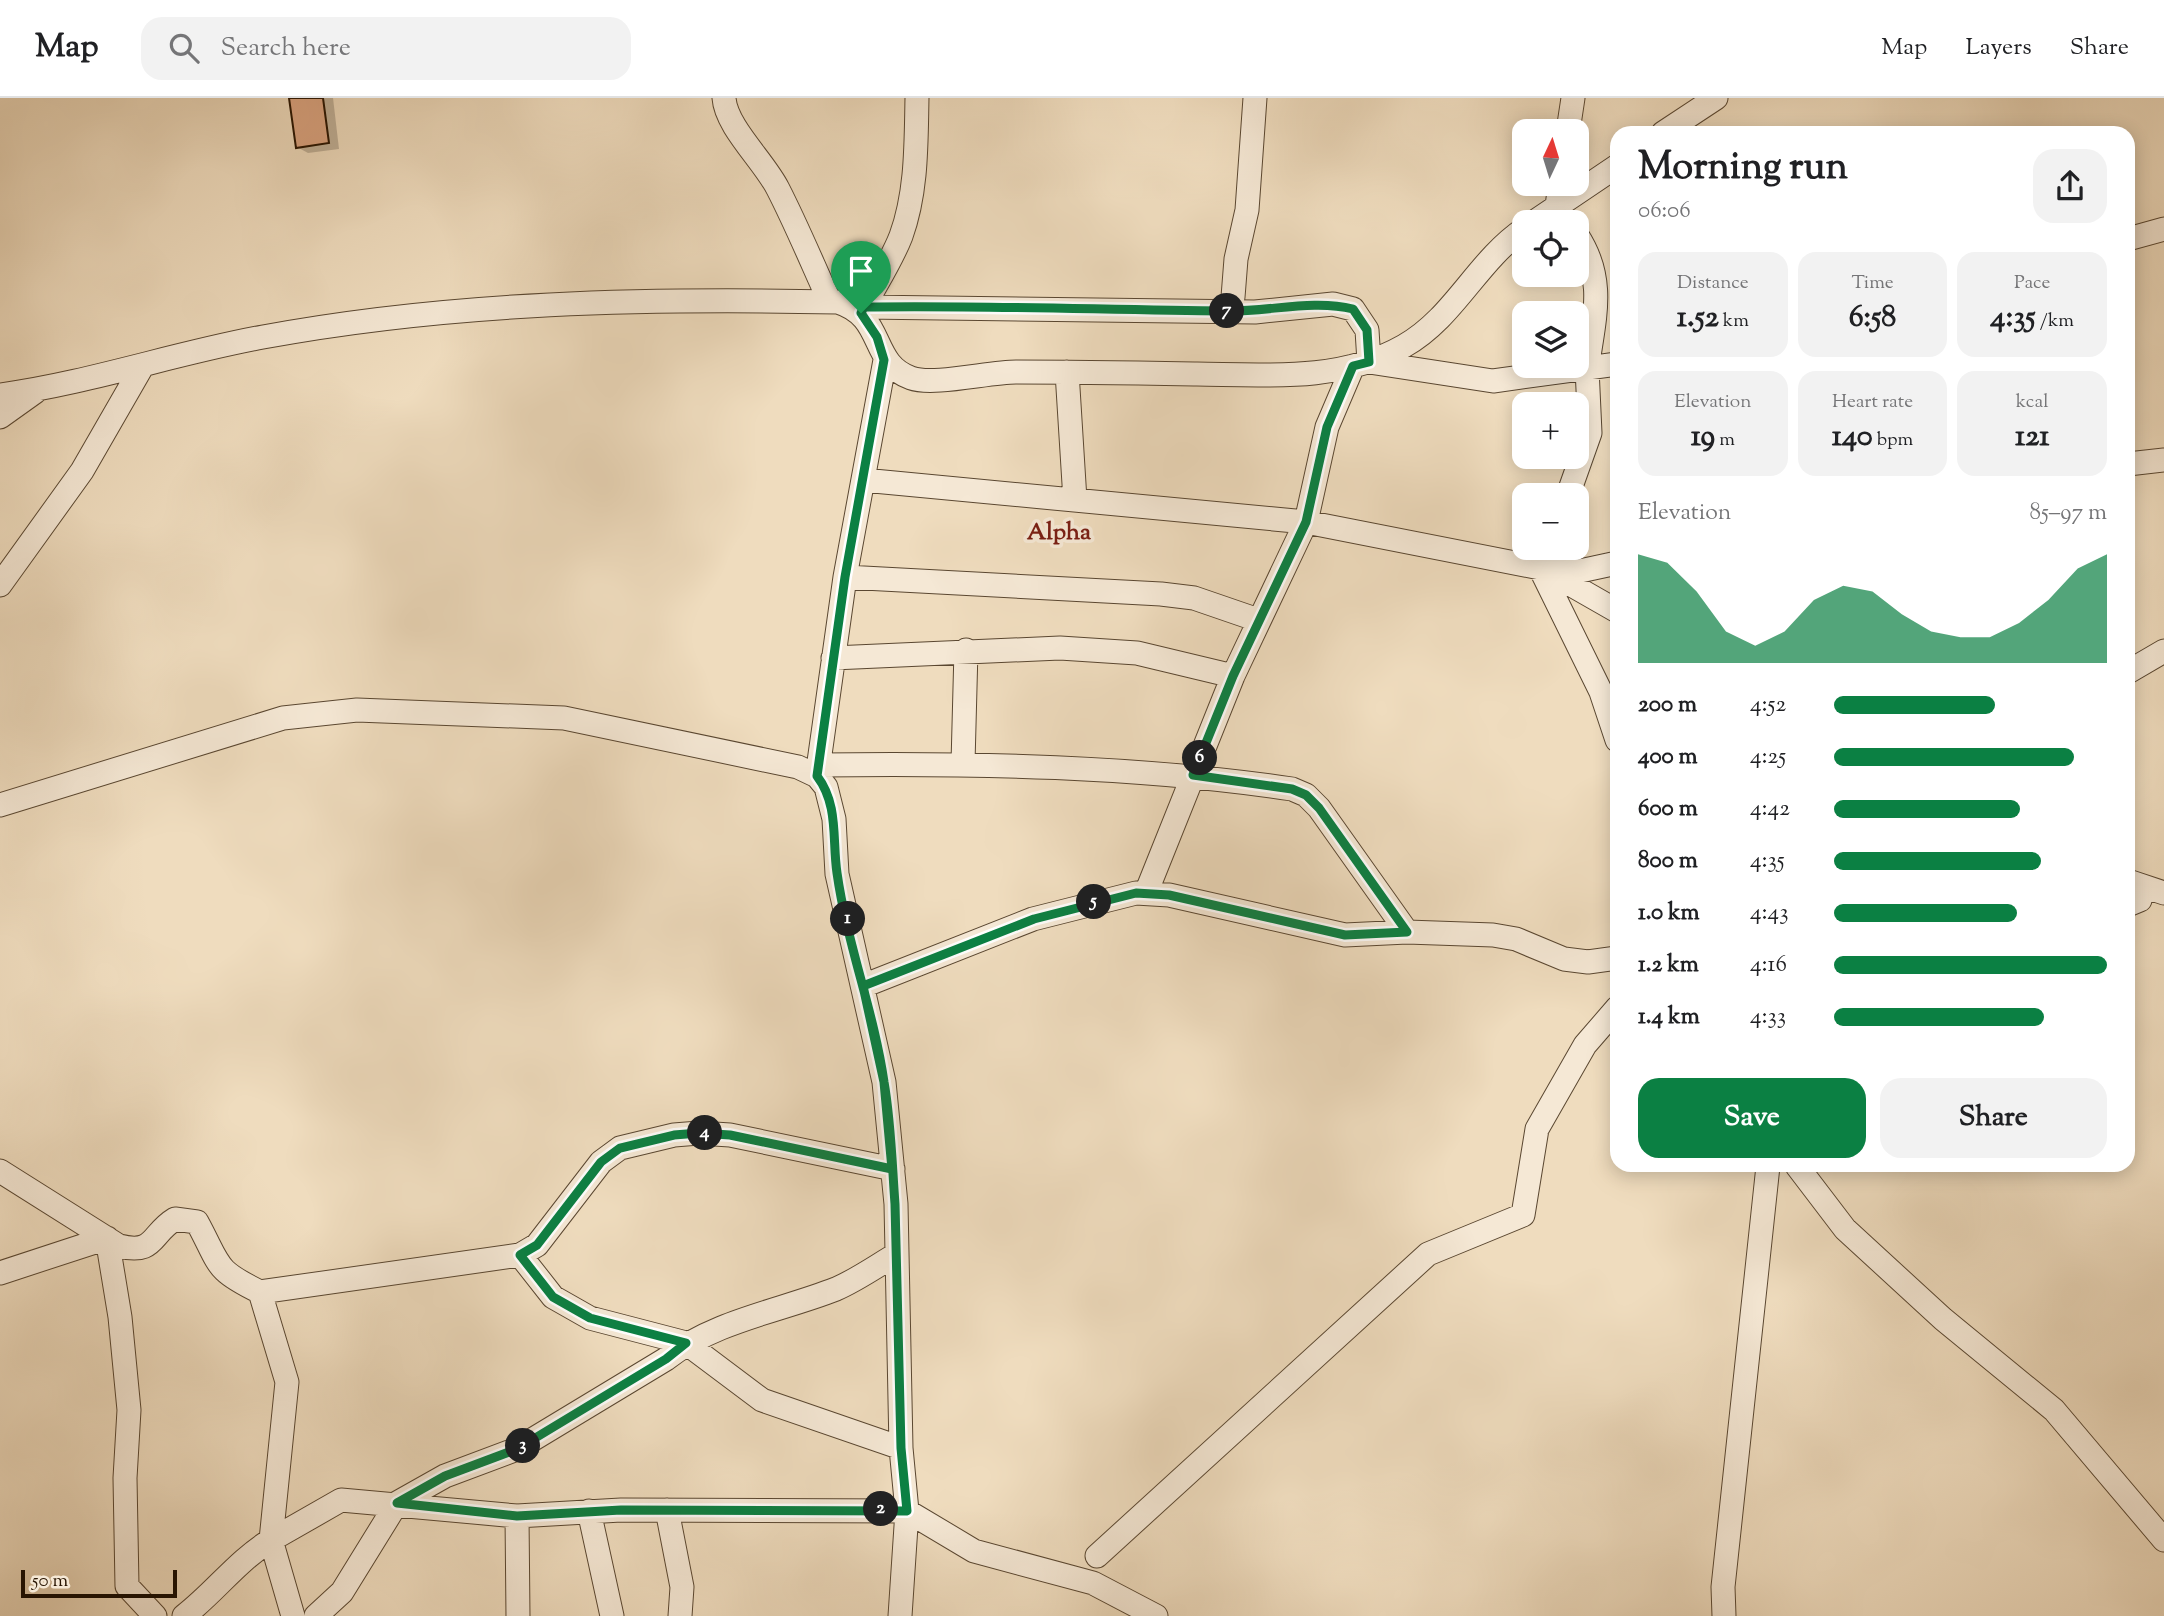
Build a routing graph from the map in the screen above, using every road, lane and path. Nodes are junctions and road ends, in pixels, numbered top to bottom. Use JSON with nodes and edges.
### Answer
{"nodes":[{"id":1,"x":724,"y":98,"type":"edge"},
{"id":2,"x":917,"y":98,"type":"edge"},
{"id":3,"x":1255,"y":98,"type":"edge"},
{"id":4,"x":1573,"y":98,"type":"edge"},
{"id":5,"x":1716,"y":98,"type":"edge"},
{"id":6,"x":1570,"y":119,"type":"edge"},
{"id":7,"x":1674,"y":126,"type":"edge"},
{"id":8,"x":1610,"y":171,"type":"edge"},
{"id":9,"x":1562,"y":204,"type":"edge"},
{"id":10,"x":2164,"y":229,"type":"edge"},
{"id":11,"x":2135,"y":237,"type":"edge"},
{"id":12,"x":1512,"y":239,"type":"edge"},
{"id":13,"x":1589,"y":257,"type":"edge"},
{"id":14,"x":1233,"y":297,"type":"dead end"},
{"id":15,"x":830,"y":302,"type":"junction"},
{"id":16,"x":862,"y":310,"type":"junction"},
{"id":17,"x":1589,"y":356,"type":"edge"},
{"id":18,"x":884,"y":360,"type":"junction"},
{"id":19,"x":1589,"y":362,"type":"edge"},
{"id":20,"x":1361,"y":364,"type":"junction"},
{"id":21,"x":1610,"y":364,"type":"edge"},
{"id":22,"x":143,"y":365,"type":"junction"},
{"id":23,"x":1067,"y":373,"type":"junction"},
{"id":24,"x":1512,"y":376,"type":"edge"},
{"id":25,"x":1588,"y":378,"type":"edge"},
{"id":26,"x":38,"y":390,"type":"junction"},
{"id":27,"x":0,"y":395,"type":"edge"},
{"id":28,"x":0,"y":417,"type":"edge"},
{"id":29,"x":2164,"y":460,"type":"edge"},
{"id":30,"x":2135,"y":463,"type":"edge"},
{"id":31,"x":863,"y":481,"type":"junction"},
{"id":32,"x":1572,"y":483,"type":"edge"},
{"id":33,"x":1075,"y":500,"type":"junction"},
{"id":34,"x":1306,"y":522,"type":"junction"},
{"id":35,"x":1512,"y":553,"type":"edge"},
{"id":36,"x":1545,"y":560,"type":"edge"},
{"id":37,"x":1547,"y":560,"type":"edge"},
{"id":38,"x":1550,"y":560,"type":"edge"},
{"id":39,"x":1610,"y":565,"type":"edge"},
{"id":40,"x":845,"y":577,"type":"junction"},
{"id":41,"x":0,"y":585,"type":"edge"},
{"id":42,"x":1610,"y":606,"type":"edge"},
{"id":43,"x":1258,"y":620,"type":"junction"},
{"id":44,"x":966,"y":650,"type":"junction"},
{"id":45,"x":2164,"y":651,"type":"edge"},
{"id":46,"x":833,"y":658,"type":"junction"},
{"id":47,"x":2135,"y":668,"type":"edge"},
{"id":48,"x":1233,"y":676,"type":"junction"},
{"id":49,"x":1610,"y":719,"type":"edge"},
{"id":50,"x":963,"y":763,"type":"junction"},
{"id":51,"x":818,"y":770,"type":"junction"},
{"id":52,"x":1193,"y":775,"type":"junction"},
{"id":53,"x":0,"y":805,"type":"edge"},
{"id":54,"x":2135,"y":883,"type":"edge"},
{"id":55,"x":1146,"y":893,"type":"junction"},
{"id":56,"x":2164,"y":893,"type":"edge"},
{"id":57,"x":1407,"y":932,"type":"junction"},
{"id":58,"x":1610,"y":959,"type":"edge"},
{"id":59,"x":863,"y":986,"type":"junction"},
{"id":60,"x":1610,"y":1016,"type":"edge"},
{"id":61,"x":892,"y":1169,"type":"junction"},
{"id":62,"x":0,"y":1171,"type":"edge"},
{"id":63,"x":1767,"y":1172,"type":"edge"},
{"id":64,"x":1802,"y":1172,"type":"edge"},
{"id":65,"x":107,"y":1238,"type":"junction"},
{"id":66,"x":898,"y":1254,"type":"junction"},
{"id":67,"x":520,"y":1255,"type":"junction"},
{"id":68,"x":0,"y":1273,"type":"edge"},
{"id":69,"x":260,"y":1292,"type":"junction"},
{"id":70,"x":686,"y":1343,"type":"junction"},
{"id":71,"x":901,"y":1448,"type":"junction"},
{"id":72,"x":397,"y":1503,"type":"junction"},
{"id":73,"x":667,"y":1510,"type":"junction"},
{"id":74,"x":589,"y":1511,"type":"junction"},
{"id":75,"x":907,"y":1511,"type":"junction"},
{"id":76,"x":517,"y":1516,"type":"junction"},
{"id":77,"x":271,"y":1540,"type":"junction"},
{"id":78,"x":2164,"y":1540,"type":"edge"},
{"id":79,"x":1097,"y":1556,"type":"dead end"},
{"id":80,"x":898,"y":1615,"type":"edge"},
{"id":81,"x":155,"y":1616,"type":"edge"},
{"id":82,"x":184,"y":1616,"type":"edge"},
{"id":83,"x":293,"y":1616,"type":"edge"},
{"id":84,"x":316,"y":1616,"type":"edge"},
{"id":85,"x":518,"y":1616,"type":"edge"},
{"id":86,"x":612,"y":1616,"type":"edge"},
{"id":87,"x":680,"y":1616,"type":"edge"},
{"id":88,"x":1156,"y":1616,"type":"edge"},
{"id":89,"x":1724,"y":1616,"type":"edge"}],
"edges":[{"from":1,"to":15,"type":"street"},
{"from":2,"to":16,"type":"street"},
{"from":3,"to":14,"type":"street"},
{"from":4,"to":6,"type":"street"},
{"from":5,"to":7,"type":"street"},
{"from":8,"to":9,"type":"street"},
{"from":10,"to":11,"type":"street"},
{"from":12,"to":20,"type":"street"},
{"from":13,"to":17,"type":"street"},
{"from":15,"to":16,"type":"street"},
{"from":15,"to":22,"type":"street"},
{"from":16,"to":18,"type":"street"},
{"from":16,"to":20,"type":"street"},
{"from":18,"to":23,"type":"street"},
{"from":18,"to":31,"type":"street"},
{"from":19,"to":21,"type":"street"},
{"from":20,"to":23,"type":"street"},
{"from":20,"to":24,"type":"street"},
{"from":20,"to":34,"type":"street"},
{"from":22,"to":26,"type":"street"},
{"from":22,"to":41,"type":"street"},
{"from":23,"to":33,"type":"street"},
{"from":25,"to":32,"type":"street"},
{"from":26,"to":27,"type":"street"},
{"from":26,"to":28,"type":"street"},
{"from":29,"to":30,"type":"street"},
{"from":31,"to":33,"type":"street"},
{"from":31,"to":40,"type":"street"},
{"from":33,"to":34,"type":"street"},
{"from":34,"to":35,"type":"street"},
{"from":34,"to":43,"type":"street"},
{"from":36,"to":49,"type":"street"},
{"from":37,"to":42,"type":"street"},
{"from":38,"to":39,"type":"street"},
{"from":40,"to":43,"type":"street"},
{"from":40,"to":46,"type":"street"},
{"from":43,"to":48,"type":"street"},
{"from":44,"to":46,"type":"street"},
{"from":44,"to":48,"type":"street"},
{"from":44,"to":50,"type":"street"},
{"from":45,"to":47,"type":"street"},
{"from":46,"to":51,"type":"street"},
{"from":48,"to":52,"type":"street"},
{"from":50,"to":51,"type":"street"},
{"from":50,"to":52,"type":"street"},
{"from":51,"to":53,"type":"street"},
{"from":51,"to":59,"type":"street"},
{"from":52,"to":55,"type":"street"},
{"from":52,"to":57,"type":"street"},
{"from":54,"to":56,"type":"street"},
{"from":55,"to":57,"type":"street"},
{"from":55,"to":59,"type":"street"},
{"from":57,"to":58,"type":"street"},
{"from":59,"to":61,"type":"street"},
{"from":60,"to":79,"type":"street"},
{"from":61,"to":66,"type":"street"},
{"from":61,"to":67,"type":"street"},
{"from":62,"to":65,"type":"street"},
{"from":63,"to":89,"type":"street"},
{"from":64,"to":78,"type":"street"},
{"from":65,"to":68,"type":"street"},
{"from":65,"to":69,"type":"street"},
{"from":65,"to":81,"type":"street"},
{"from":66,"to":70,"type":"street"},
{"from":66,"to":71,"type":"street"},
{"from":67,"to":69,"type":"street"},
{"from":67,"to":70,"type":"street"},
{"from":69,"to":77,"type":"street"},
{"from":70,"to":71,"type":"street"},
{"from":70,"to":72,"type":"street"},
{"from":71,"to":75,"type":"street"},
{"from":72,"to":76,"type":"street"},
{"from":72,"to":77,"type":"street"},
{"from":72,"to":84,"type":"street"},
{"from":73,"to":74,"type":"street"},
{"from":73,"to":75,"type":"street"},
{"from":73,"to":87,"type":"street"},
{"from":74,"to":76,"type":"street"},
{"from":74,"to":86,"type":"street"},
{"from":75,"to":80,"type":"street"},
{"from":75,"to":88,"type":"street"},
{"from":76,"to":85,"type":"street"},
{"from":77,"to":82,"type":"street"},
{"from":77,"to":83,"type":"street"}]}
